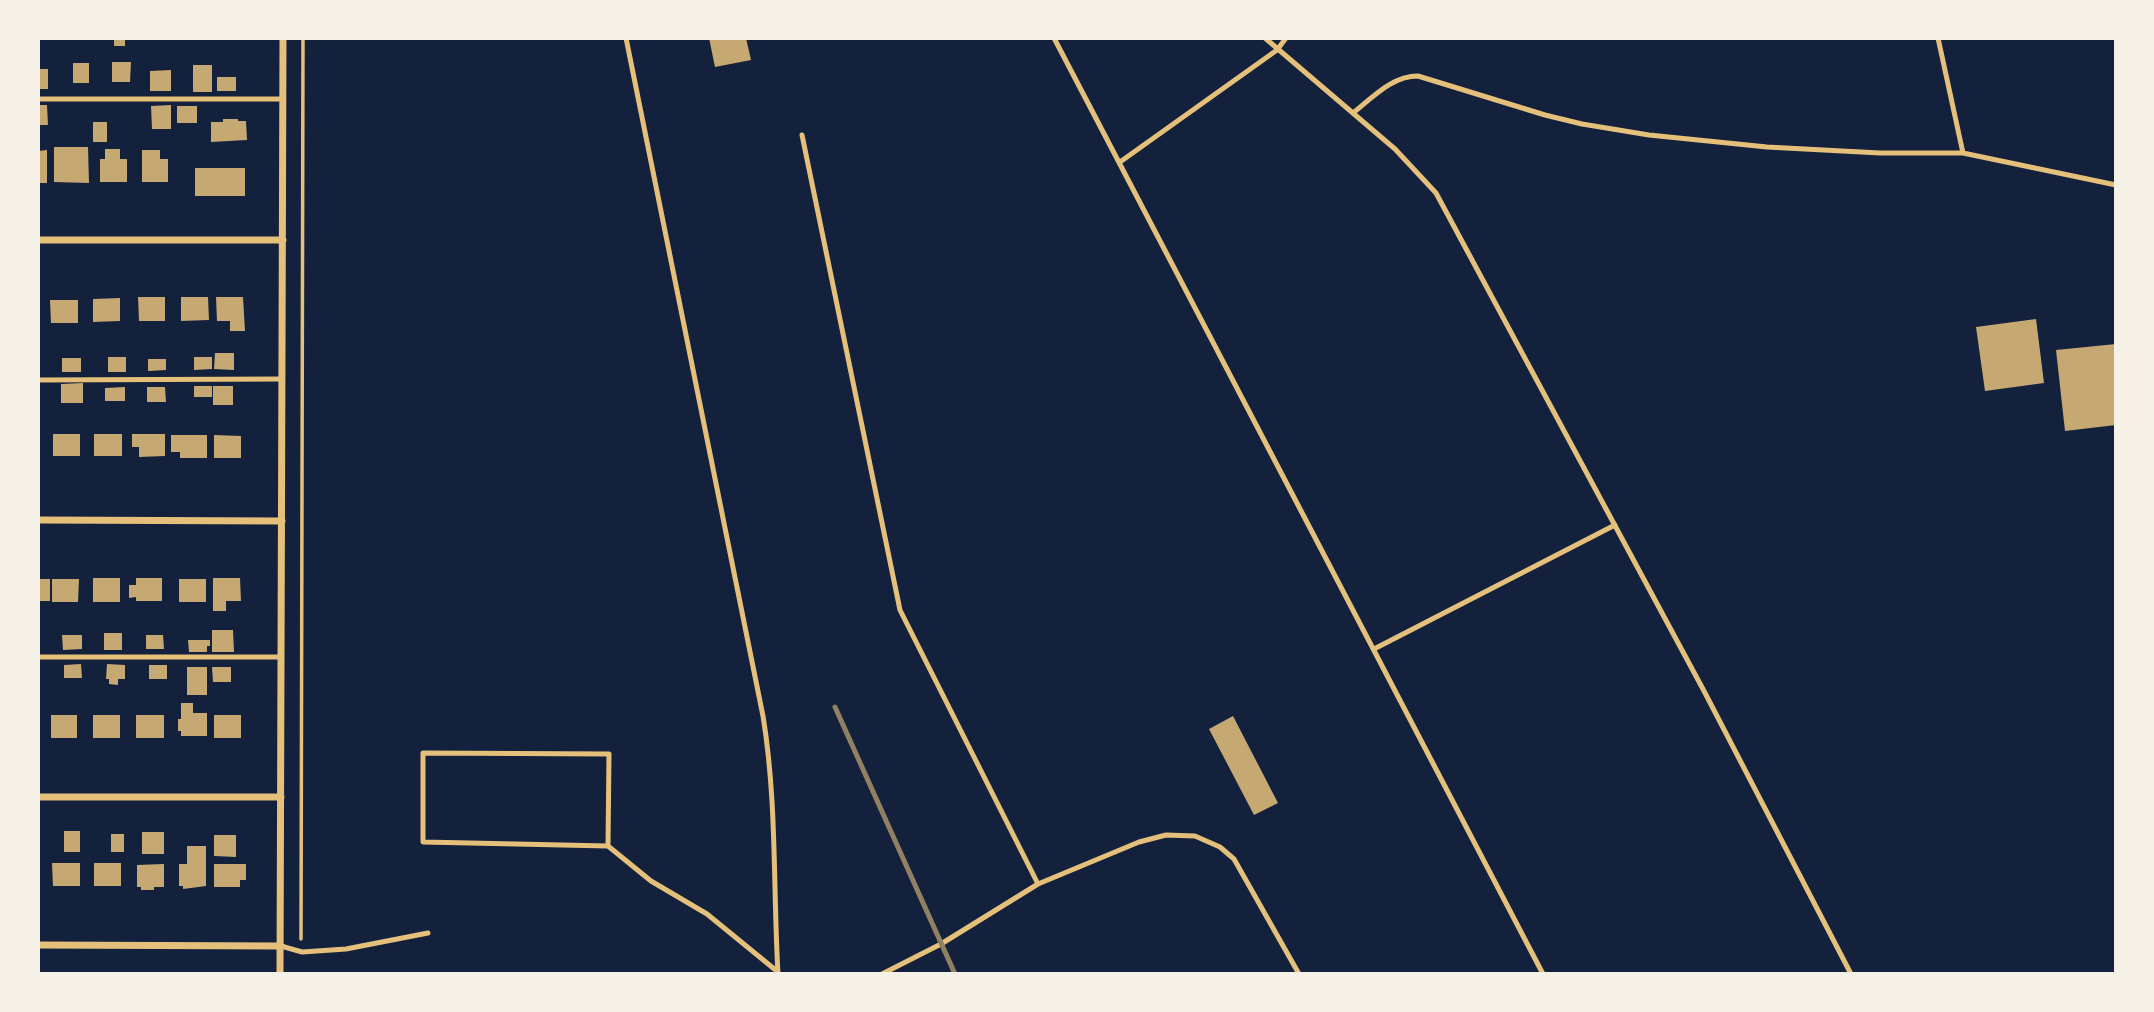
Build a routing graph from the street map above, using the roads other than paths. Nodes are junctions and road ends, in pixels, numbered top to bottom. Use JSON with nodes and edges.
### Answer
{"nodes":[{"id":1,"x":283,"y":38,"type":"edge"},
{"id":2,"x":626,"y":38,"type":"edge"},
{"id":3,"x":1054,"y":38,"type":"edge"},
{"id":4,"x":1265,"y":38,"type":"edge"},
{"id":5,"x":1286,"y":38,"type":"edge"},
{"id":6,"x":1938,"y":38,"type":"edge"},
{"id":7,"x":1277,"y":50,"type":"junction"},
{"id":8,"x":283,"y":99,"type":"junction"},
{"id":9,"x":38,"y":100,"type":"edge"},
{"id":10,"x":1353,"y":113,"type":"junction"},
{"id":11,"x":802,"y":135,"type":"dead end"},
{"id":12,"x":1962,"y":153,"type":"junction"},
{"id":13,"x":1120,"y":162,"type":"junction"},
{"id":14,"x":2116,"y":185,"type":"edge"},
{"id":15,"x":38,"y":240,"type":"edge"},
{"id":16,"x":283,"y":240,"type":"junction"},
{"id":17,"x":282,"y":379,"type":"junction"},
{"id":18,"x":38,"y":380,"type":"edge"},
{"id":19,"x":38,"y":520,"type":"edge"},
{"id":20,"x":282,"y":521,"type":"junction"},
{"id":21,"x":1615,"y":525,"type":"junction"},
{"id":22,"x":1374,"y":649,"type":"junction"},
{"id":23,"x":38,"y":657,"type":"edge"},
{"id":24,"x":281,"y":657,"type":"junction"},
{"id":25,"x":38,"y":797,"type":"edge"},
{"id":26,"x":281,"y":797,"type":"junction"},
{"id":27,"x":608,"y":846,"type":"junction"},
{"id":28,"x":1038,"y":884,"type":"junction"},
{"id":29,"x":428,"y":933,"type":"dead end"},
{"id":30,"x":38,"y":945,"type":"edge"},
{"id":31,"x":281,"y":946,"type":"junction"},
{"id":32,"x":779,"y":973,"type":"edge"},
{"id":33,"x":281,"y":974,"type":"edge"},
{"id":34,"x":882,"y":974,"type":"edge"},
{"id":35,"x":1299,"y":974,"type":"edge"},
{"id":36,"x":1543,"y":974,"type":"edge"},
{"id":37,"x":1851,"y":974,"type":"edge"}],
"edges":[{"from":1,"to":8,"type":"street"},
{"from":2,"to":32,"type":"lane"},
{"from":3,"to":13,"type":"lane"},
{"from":4,"to":7,"type":"lane"},
{"from":5,"to":7,"type":"lane"},
{"from":6,"to":12,"type":"lane"},
{"from":7,"to":10,"type":"lane"},
{"from":7,"to":13,"type":"lane"},
{"from":8,"to":9,"type":"lane"},
{"from":8,"to":16,"type":"street"},
{"from":10,"to":12,"type":"lane"},
{"from":10,"to":21,"type":"lane"},
{"from":11,"to":28,"type":"lane"},
{"from":12,"to":14,"type":"lane"},
{"from":13,"to":22,"type":"lane"},
{"from":15,"to":16,"type":"street"},
{"from":16,"to":17,"type":"street"},
{"from":17,"to":18,"type":"lane"},
{"from":17,"to":20,"type":"street"},
{"from":19,"to":20,"type":"street"},
{"from":20,"to":24,"type":"street"},
{"from":21,"to":22,"type":"lane"},
{"from":21,"to":37,"type":"lane"},
{"from":22,"to":36,"type":"lane"},
{"from":23,"to":24,"type":"lane"},
{"from":24,"to":26,"type":"street"},
{"from":25,"to":26,"type":"street"},
{"from":26,"to":31,"type":"street"},
{"from":27,"to":27,"type":"lane"},
{"from":27,"to":32,"type":"lane"},
{"from":28,"to":34,"type":"lane"},
{"from":28,"to":35,"type":"lane"},
{"from":29,"to":31,"type":"lane"},
{"from":30,"to":31,"type":"street"},
{"from":31,"to":33,"type":"street"}]}
